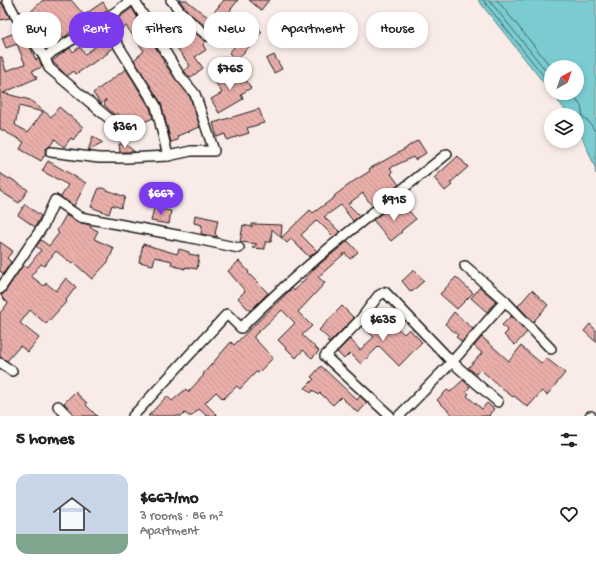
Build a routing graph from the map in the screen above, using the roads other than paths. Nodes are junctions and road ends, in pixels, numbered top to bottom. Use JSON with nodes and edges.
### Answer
{"nodes":[{"id":1,"x":7,"y":0,"type":"edge"},
{"id":2,"x":133,"y":0,"type":"edge"},
{"id":3,"x":171,"y":0,"type":"edge"},
{"id":4,"x":116,"y":12,"type":"edge"},
{"id":5,"x":204,"y":33,"type":"edge"},
{"id":6,"x":69,"y":42,"type":"edge"},
{"id":7,"x":121,"y":48,"type":"edge"},
{"id":8,"x":45,"y":58,"type":"junction"},
{"id":9,"x":118,"y":126,"type":"dead end"},
{"id":10,"x":51,"y":152,"type":"dead end"},
{"id":11,"x":447,"y":154,"type":"dead end"},
{"id":12,"x":168,"y":156,"type":"junction"},
{"id":13,"x":239,"y":248,"type":"dead end"},
{"id":14,"x":465,"y":266,"type":"dead end"},
{"id":15,"x":0,"y":289,"type":"edge"},
{"id":16,"x":505,"y":301,"type":"junction"},
{"id":17,"x":551,"y":349,"type":"dead end"},
{"id":18,"x":452,"y":362,"type":"junction"},
{"id":19,"x":0,"y":363,"type":"edge"},
{"id":20,"x":12,"y":372,"type":"dead end"},
{"id":21,"x":498,"y":402,"type":"dead end"},
{"id":22,"x":58,"y":406,"type":"dead end"},
{"id":23,"x":68,"y":416,"type":"edge"},
{"id":24,"x":133,"y":416,"type":"edge"},
{"id":25,"x":390,"y":416,"type":"edge"},
{"id":26,"x":399,"y":416,"type":"edge"}],
"edges":[{"from":1,"to":8,"type":"street"},
{"from":2,"to":4,"type":"street"},
{"from":2,"to":12,"type":"street"},
{"from":3,"to":5,"type":"street"},
{"from":6,"to":8,"type":"street"},
{"from":7,"to":12,"type":"street"},
{"from":8,"to":9,"type":"street"},
{"from":10,"to":12,"type":"street"},
{"from":11,"to":24,"type":"street"},
{"from":13,"to":15,"type":"street"},
{"from":14,"to":16,"type":"street"},
{"from":16,"to":17,"type":"street"},
{"from":16,"to":18,"type":"street"},
{"from":18,"to":21,"type":"street"},
{"from":18,"to":25,"type":"street"},
{"from":18,"to":26,"type":"street"},
{"from":19,"to":20,"type":"street"},
{"from":22,"to":23,"type":"street"}]}
